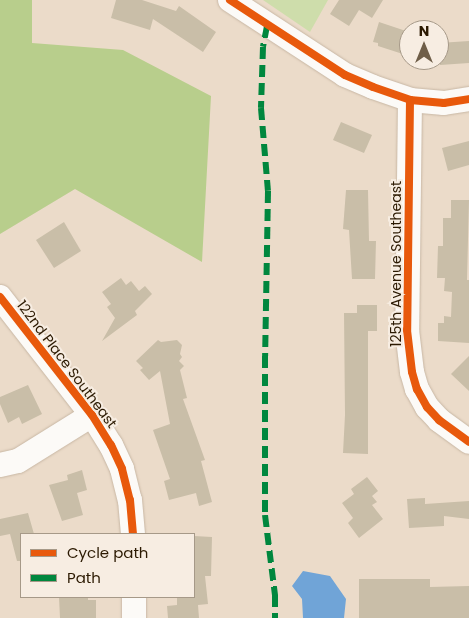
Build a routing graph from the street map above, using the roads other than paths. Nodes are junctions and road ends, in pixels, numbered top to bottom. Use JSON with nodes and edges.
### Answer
{"nodes":[{"id":1,"x":230,"y":0,"type":"edge"},
{"id":2,"x":469,"y":99,"type":"edge"},
{"id":3,"x":410,"y":100,"type":"junction"},
{"id":4,"x":0,"y":297,"type":"edge"},
{"id":5,"x":92,"y":415,"type":"junction"},
{"id":6,"x":469,"y":442,"type":"edge"},
{"id":7,"x":0,"y":465,"type":"edge"},
{"id":8,"x":133,"y":533,"type":"edge"},
{"id":9,"x":134,"y":598,"type":"edge"},
{"id":10,"x":134,"y":618,"type":"edge"}],
"edges":[{"from":1,"to":3,"type":"street"},
{"from":2,"to":3,"type":"street"},
{"from":3,"to":6,"type":"street","name":"125th Avenue Southeast"},
{"from":4,"to":5,"type":"street","name":"122nd Place Southeast"},
{"from":5,"to":7,"type":"street"},
{"from":5,"to":8,"type":"street","name":"122nd Place Southeast"},
{"from":9,"to":10,"type":"street"}]}
